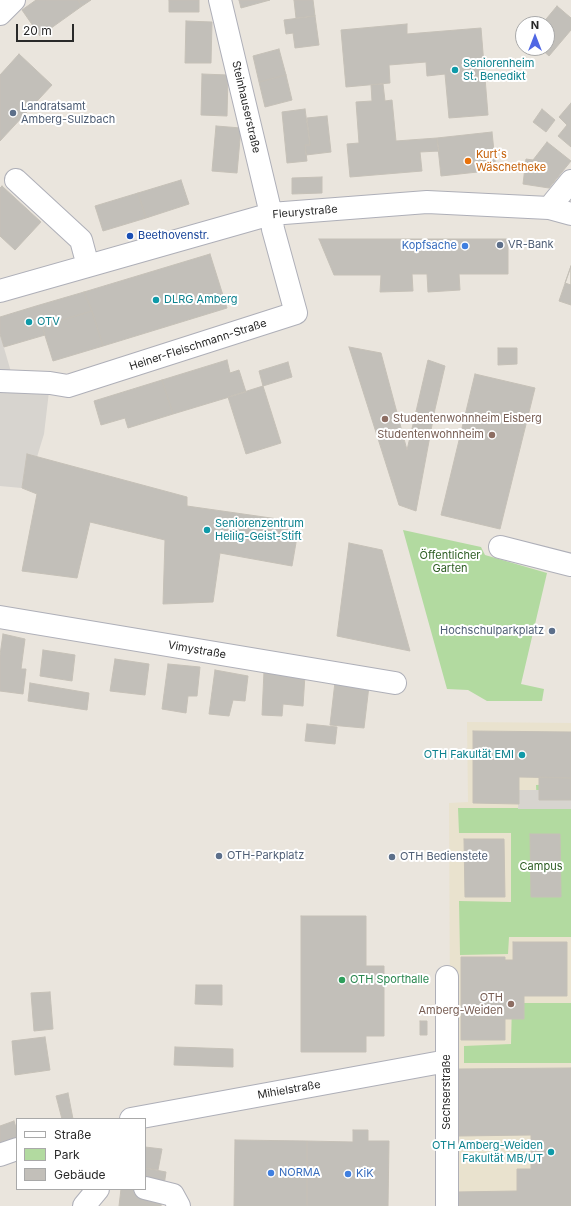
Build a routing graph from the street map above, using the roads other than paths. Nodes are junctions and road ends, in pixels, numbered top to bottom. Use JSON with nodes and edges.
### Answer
{"nodes":[{"id":1,"x":14,"y":0,"type":"edge"},
{"id":2,"x":220,"y":0,"type":"edge"},
{"id":3,"x":0,"y":14,"type":"edge"},
{"id":4,"x":16,"y":180,"type":"dead end"},
{"id":5,"x":571,"y":181,"type":"edge"},
{"id":6,"x":549,"y":208,"type":"junction"},
{"id":7,"x":271,"y":214,"type":"junction"},
{"id":8,"x":571,"y":214,"type":"edge"},
{"id":9,"x":88,"y":266,"type":"junction"},
{"id":10,"x":0,"y":291,"type":"edge"},
{"id":11,"x":0,"y":381,"type":"edge"},
{"id":12,"x":500,"y":547,"type":"dead end"},
{"id":13,"x":571,"y":565,"type":"edge"},
{"id":14,"x":0,"y":617,"type":"edge"},
{"id":15,"x":395,"y":683,"type":"dead end"},
{"id":16,"x":447,"y":977,"type":"dead end"},
{"id":17,"x":447,"y":1061,"type":"junction"},
{"id":18,"x":137,"y":1118,"type":"edge"},
{"id":19,"x":16,"y":1150,"type":"edge"},
{"id":20,"x":0,"y":1155,"type":"edge"},
{"id":21,"x":146,"y":1188,"type":"edge"},
{"id":22,"x":97,"y":1190,"type":"edge"},
{"id":23,"x":84,"y":1206,"type":"edge"},
{"id":24,"x":179,"y":1206,"type":"edge"},
{"id":25,"x":447,"y":1206,"type":"edge"}],
"edges":[{"from":1,"to":3,"type":"street"},
{"from":2,"to":7,"type":"street","name":"Steinhauserstraße"},
{"from":4,"to":9,"type":"street"},
{"from":5,"to":6,"type":"street"},
{"from":6,"to":7,"type":"street","name":"Fleurystraße"},
{"from":6,"to":8,"type":"street","name":"Fleurystraße"},
{"from":7,"to":9,"type":"street","name":"Fleurystraße"},
{"from":7,"to":11,"type":"street","name":"Heiner-Fleischmann-Straße"},
{"from":9,"to":10,"type":"street","name":"Fleurystraße"},
{"from":12,"to":13,"type":"street"},
{"from":14,"to":15,"type":"street","name":"Vimystraße"},
{"from":16,"to":17,"type":"street","name":"Sechserstraße"},
{"from":17,"to":18,"type":"street","name":"Mihielstraße"},
{"from":17,"to":25,"type":"street","name":"Sechserstraße"},
{"from":19,"to":20,"type":"street"},
{"from":21,"to":24,"type":"street"},
{"from":22,"to":23,"type":"street"}]}
